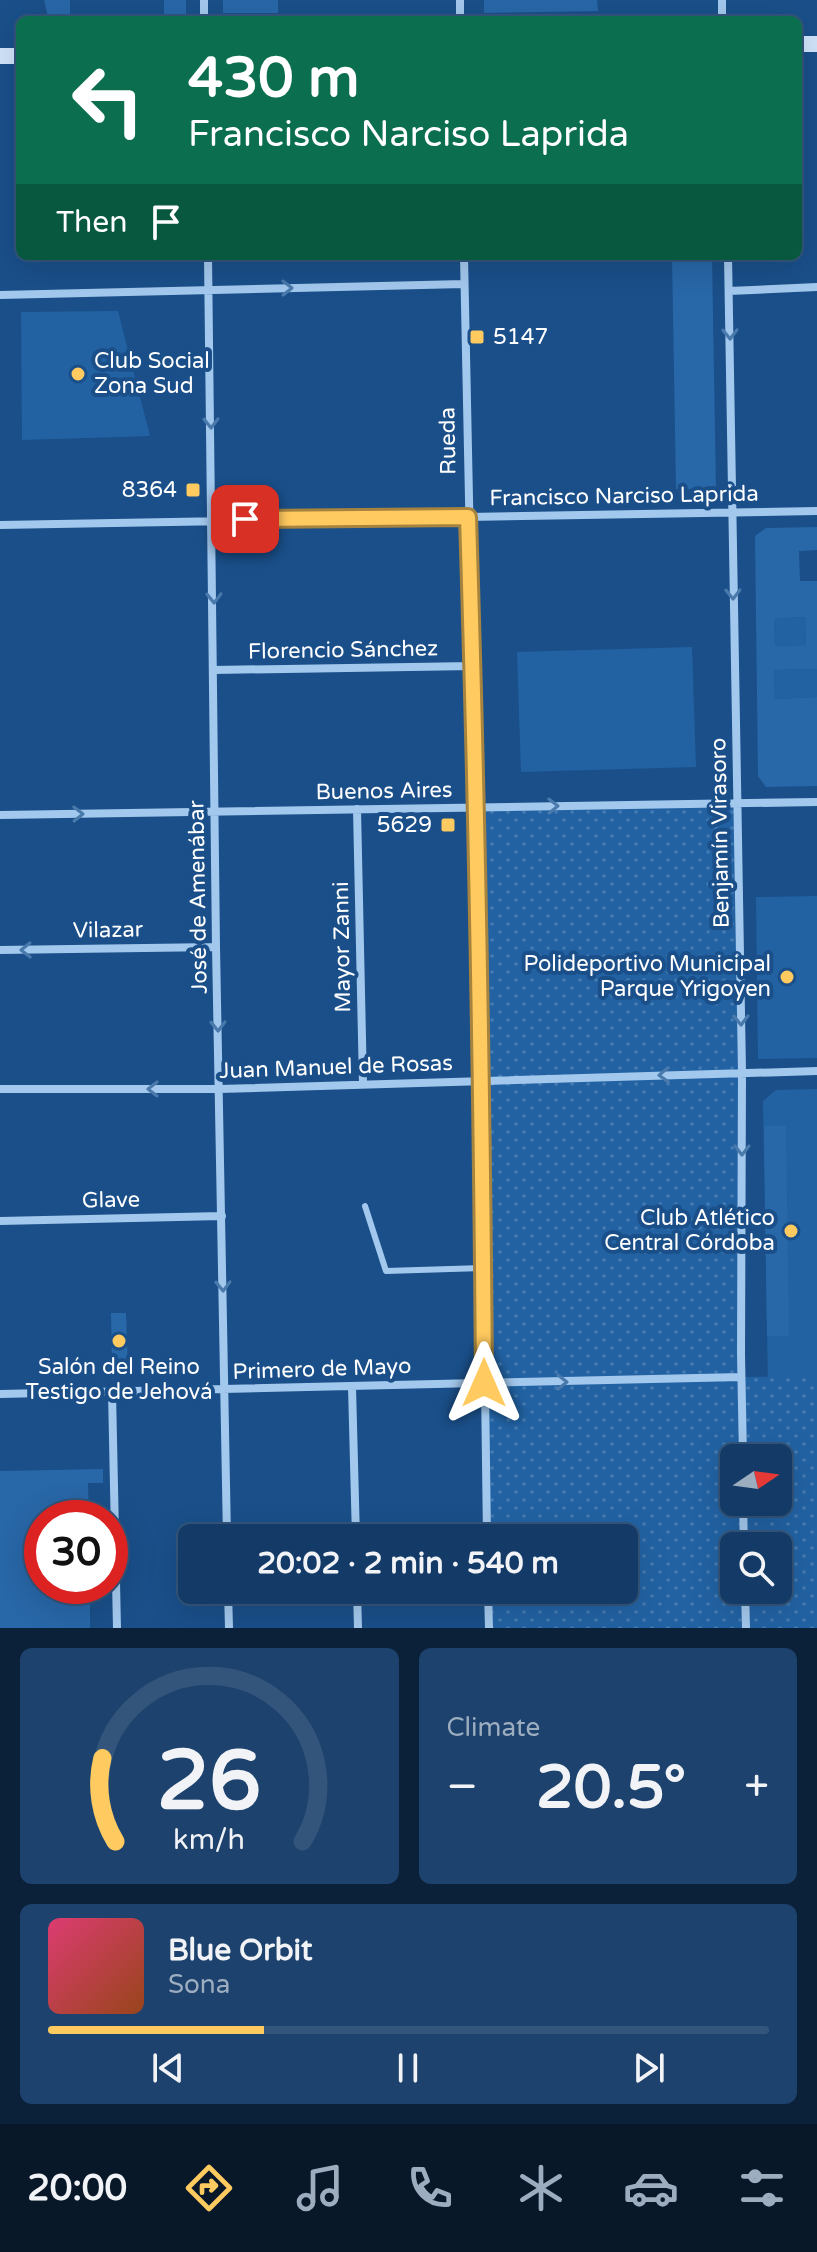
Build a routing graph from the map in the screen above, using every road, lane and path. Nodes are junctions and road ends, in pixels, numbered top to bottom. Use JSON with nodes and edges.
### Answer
{"nodes":[{"id":1,"x":208,"y":260,"type":"edge"},
{"id":2,"x":464,"y":260,"type":"edge"},
{"id":3,"x":728,"y":260,"type":"edge"},
{"id":4,"x":464,"y":284,"type":"junction"},
{"id":5,"x":817,"y":287,"type":"edge"},
{"id":6,"x":209,"y":289,"type":"junction"},
{"id":7,"x":729,"y":291,"type":"junction"},
{"id":8,"x":0,"y":295,"type":"edge"},
{"id":9,"x":817,"y":511,"type":"edge"},
{"id":10,"x":731,"y":512,"type":"junction"},
{"id":11,"x":468,"y":517,"type":"junction"},
{"id":12,"x":213,"y":520,"type":"junction"},
{"id":13,"x":0,"y":525,"type":"edge"},
{"id":14,"x":473,"y":666,"type":"junction"},
{"id":15,"x":214,"y":670,"type":"junction"},
{"id":16,"x":737,"y":802,"type":"junction"},
{"id":17,"x":817,"y":802,"type":"edge"},
{"id":18,"x":475,"y":807,"type":"junction"},
{"id":19,"x":357,"y":809,"type":"junction"},
{"id":20,"x":215,"y":812,"type":"junction"},
{"id":21,"x":0,"y":815,"type":"edge"},
{"id":22,"x":216,"y":947,"type":"junction"},
{"id":23,"x":0,"y":950,"type":"edge"},
{"id":24,"x":817,"y":1071,"type":"edge"},
{"id":25,"x":742,"y":1072,"type":"junction"},
{"id":26,"x":481,"y":1081,"type":"junction"},
{"id":27,"x":363,"y":1084,"type":"junction"},
{"id":28,"x":0,"y":1089,"type":"edge"},
{"id":29,"x":219,"y":1089,"type":"junction"},
{"id":30,"x":365,"y":1206,"type":"dead end"},
{"id":31,"x":222,"y":1216,"type":"junction"},
{"id":32,"x":0,"y":1221,"type":"edge"},
{"id":33,"x":483,"y":1268,"type":"junction"},
{"id":34,"x":741,"y":1377,"type":"junction"},
{"id":35,"x":484,"y":1383,"type":"junction"},
{"id":36,"x":352,"y":1387,"type":"junction"},
{"id":37,"x":224,"y":1390,"type":"junction"},
{"id":38,"x":112,"y":1392,"type":"junction"},
{"id":39,"x":0,"y":1394,"type":"edge"},
{"id":40,"x":743,"y":1444,"type":"edge"},
{"id":41,"x":227,"y":1524,"type":"edge"},
{"id":42,"x":356,"y":1524,"type":"edge"},
{"id":43,"x":487,"y":1524,"type":"edge"},
{"id":44,"x":228,"y":1604,"type":"edge"},
{"id":45,"x":357,"y":1604,"type":"edge"},
{"id":46,"x":488,"y":1604,"type":"edge"},
{"id":47,"x":745,"y":1604,"type":"edge"},
{"id":48,"x":117,"y":1628,"type":"edge"},
{"id":49,"x":229,"y":1628,"type":"edge"},
{"id":50,"x":358,"y":1628,"type":"edge"},
{"id":51,"x":489,"y":1628,"type":"edge"},
{"id":52,"x":746,"y":1628,"type":"edge"}],
"edges":[{"from":1,"to":6,"type":"street","name":"José de Amenábar"},
{"from":2,"to":4,"type":"street","name":"Rueda"},
{"from":3,"to":7,"type":"street","name":"Benjamín Virasoro"},
{"from":6,"to":4,"type":"street","one_way":true},
{"from":4,"to":11,"type":"street","name":"Rueda"},
{"from":5,"to":7,"type":"street"},
{"from":6,"to":8,"type":"street"},
{"from":6,"to":12,"type":"street","name":"José de Amenábar","one_way":true},
{"from":7,"to":10,"type":"street","name":"Benjamín Virasoro","one_way":true},
{"from":9,"to":10,"type":"street","name":"Francisco Narciso Laprida"},
{"from":10,"to":11,"type":"street","name":"Francisco Narciso Laprida"},
{"from":10,"to":16,"type":"street","name":"Benjamín Virasoro","one_way":true},
{"from":11,"to":12,"type":"street","name":"Francisco Narciso Laprida"},
{"from":11,"to":14,"type":"street","name":"Rueda"},
{"from":12,"to":13,"type":"street","name":"Francisco Narciso Laprida"},
{"from":12,"to":15,"type":"street","name":"José de Amenábar","one_way":true},
{"from":14,"to":15,"type":"street","name":"Florencio Sánchez"},
{"from":14,"to":18,"type":"street","name":"Rueda"},
{"from":15,"to":20,"type":"street","name":"José de Amenábar"},
{"from":16,"to":17,"type":"street","name":"Buenos Aires"},
{"from":18,"to":16,"type":"street","name":"Buenos Aires","one_way":true},
{"from":16,"to":25,"type":"street","name":"Benjamín Virasoro","one_way":true},
{"from":18,"to":19,"type":"street","name":"Buenos Aires"},
{"from":18,"to":26,"type":"street","name":"Rueda"},
{"from":19,"to":20,"type":"street","name":"Buenos Aires"},
{"from":19,"to":27,"type":"street","name":"Mayor Zanni"},
{"from":21,"to":20,"type":"street","name":"Buenos Aires","one_way":true},
{"from":20,"to":22,"type":"street","name":"José de Amenábar"},
{"from":22,"to":23,"type":"street","name":"Vilazar","one_way":true},
{"from":22,"to":29,"type":"street","name":"José de Amenábar","one_way":true},
{"from":24,"to":25,"type":"street","name":"Juan Manuel de Rosas"},
{"from":25,"to":26,"type":"street","name":"Juan Manuel de Rosas","one_way":true},
{"from":25,"to":34,"type":"street","name":"Benjamín Virasoro","one_way":true},
{"from":26,"to":27,"type":"street","name":"Juan Manuel de Rosas"},
{"from":26,"to":33,"type":"street","name":"Rueda"},
{"from":27,"to":29,"type":"street","name":"Juan Manuel de Rosas"},
{"from":29,"to":28,"type":"street","name":"Juan Manuel de Rosas","one_way":true},
{"from":29,"to":31,"type":"street","name":"José de Amenábar"},
{"from":30,"to":33,"type":"lane"},
{"from":31,"to":32,"type":"street","name":"Glave"},
{"from":31,"to":37,"type":"street","name":"José de Amenábar","one_way":true},
{"from":33,"to":35,"type":"street","name":"Rueda"},
{"from":35,"to":34,"type":"street","name":"Primero de Mayo","one_way":true},
{"from":34,"to":40,"type":"street","name":"Benjamín Virasoro"},
{"from":35,"to":36,"type":"street","name":"Primero de Mayo"},
{"from":35,"to":43,"type":"street","name":"Rueda"},
{"from":36,"to":37,"type":"street","name":"Primero de Mayo"},
{"from":36,"to":42,"type":"street"},
{"from":37,"to":38,"type":"street","name":"Primero de Mayo"},
{"from":37,"to":41,"type":"street","name":"José de Amenábar"},
{"from":38,"to":39,"type":"street","name":"Primero de Mayo"},
{"from":38,"to":48,"type":"street"},
{"from":44,"to":49,"type":"street"},
{"from":45,"to":50,"type":"street"},
{"from":46,"to":51,"type":"street"},
{"from":47,"to":52,"type":"street"}]}
